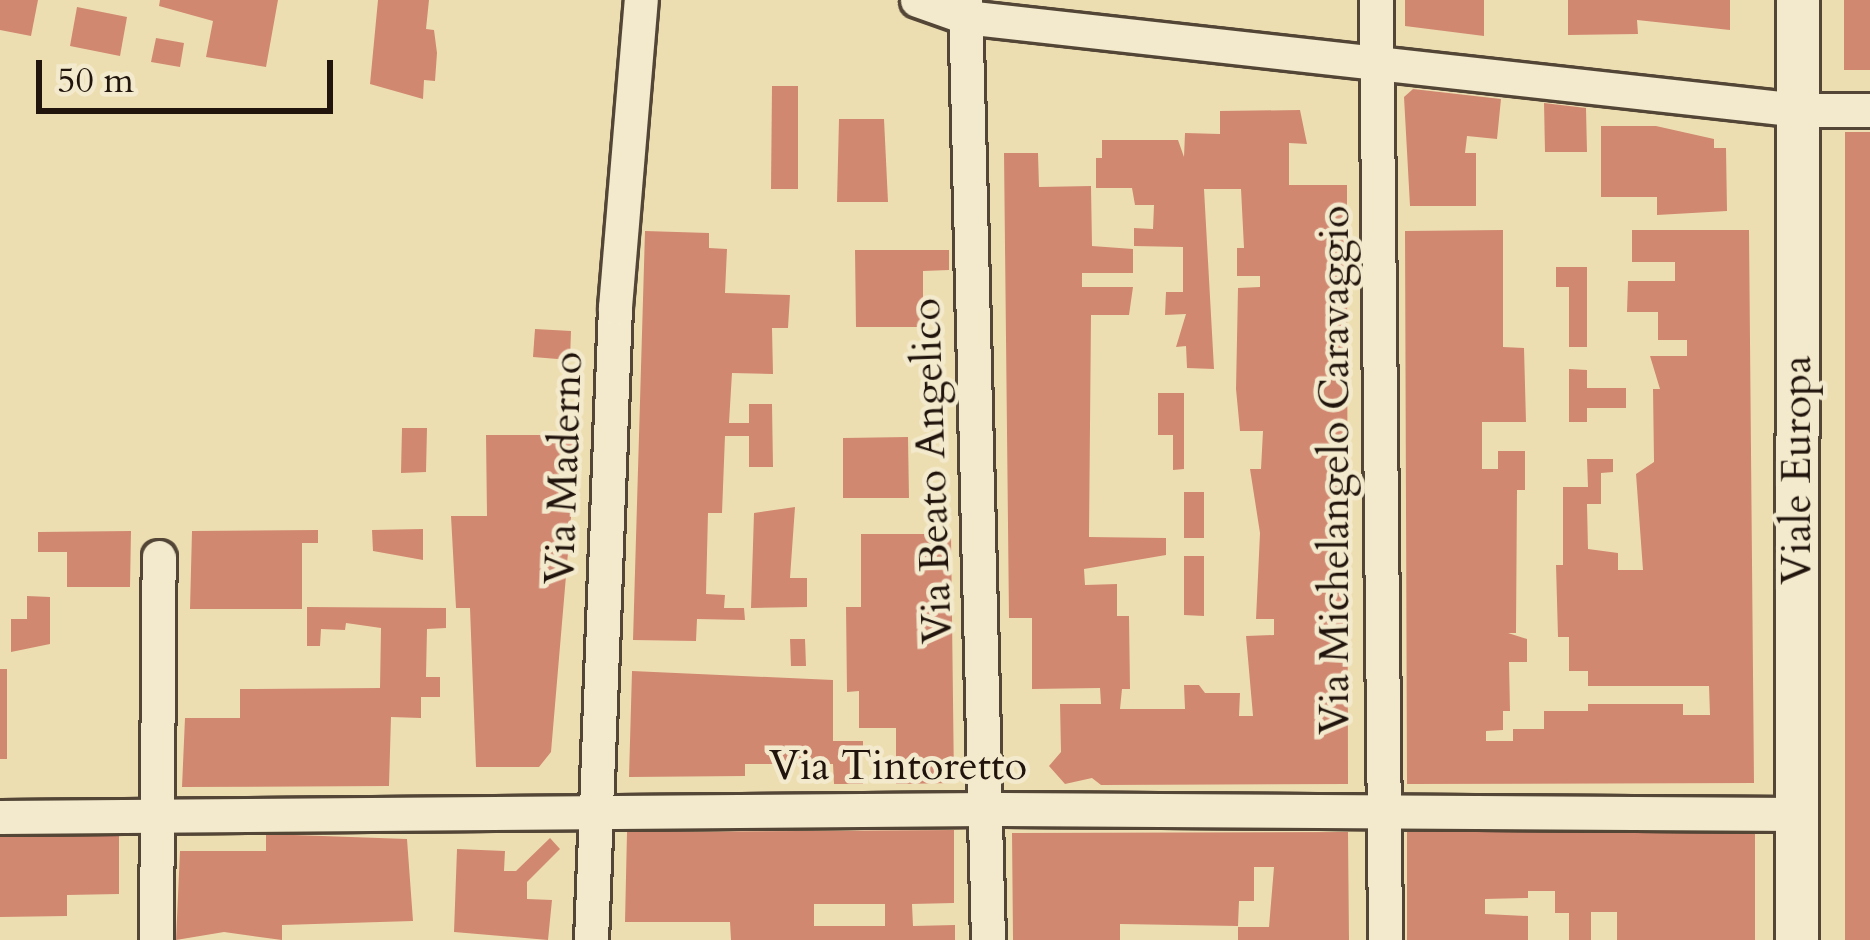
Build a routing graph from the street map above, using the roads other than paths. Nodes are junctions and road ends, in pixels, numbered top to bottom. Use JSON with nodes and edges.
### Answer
{"nodes":[{"id":1,"x":641,"y":0,"type":"edge"},
{"id":2,"x":917,"y":0,"type":"edge"},
{"id":3,"x":1376,"y":0,"type":"edge"},
{"id":4,"x":1798,"y":0,"type":"edge"},
{"id":5,"x":964,"y":8,"type":"edge"},
{"id":6,"x":1377,"y":60,"type":"junction"},
{"id":7,"x":1798,"y":110,"type":"junction"},
{"id":8,"x":1870,"y":110,"type":"edge"},
{"id":9,"x":159,"y":556,"type":"dead end"},
{"id":10,"x":986,"y":809,"type":"junction"},
{"id":11,"x":1383,"y":813,"type":"junction"},
{"id":12,"x":596,"y":814,"type":"junction"},
{"id":13,"x":1796,"y":814,"type":"junction"},
{"id":14,"x":0,"y":817,"type":"edge"},
{"id":15,"x":158,"y":819,"type":"junction"},
{"id":16,"x":156,"y":940,"type":"edge"},
{"id":17,"x":591,"y":940,"type":"edge"},
{"id":18,"x":988,"y":940,"type":"edge"},
{"id":19,"x":1385,"y":940,"type":"edge"},
{"id":20,"x":1797,"y":940,"type":"edge"}],
"edges":[{"from":1,"to":12,"type":"street","name":"Via Maderno"},
{"from":2,"to":5,"type":"street"},
{"from":3,"to":6,"type":"street","name":"Via Michelangelo Caravaggio"},
{"from":4,"to":7,"type":"street","name":"Viale Europa"},
{"from":5,"to":6,"type":"street"},
{"from":5,"to":10,"type":"street","name":"Via Beato Angelico"},
{"from":6,"to":7,"type":"street"},
{"from":6,"to":11,"type":"street","name":"Via Michelangelo Caravaggio"},
{"from":7,"to":8,"type":"street"},
{"from":7,"to":13,"type":"street","name":"Viale Europa"},
{"from":9,"to":15,"type":"street"},
{"from":10,"to":11,"type":"street","name":"Via Tintoretto"},
{"from":10,"to":12,"type":"street","name":"Via Tintoretto"},
{"from":10,"to":18,"type":"street","name":"Via Beato Angelico"},
{"from":11,"to":13,"type":"street","name":"Via Tintoretto"},
{"from":11,"to":19,"type":"street","name":"Via Michelangelo Caravaggio"},
{"from":12,"to":15,"type":"street","name":"Via Tintoretto"},
{"from":12,"to":17,"type":"street","name":"Via Maderno"},
{"from":13,"to":20,"type":"street","name":"Viale Europa"},
{"from":14,"to":15,"type":"street","name":"Via Tintoretto"},
{"from":15,"to":16,"type":"street"}]}
